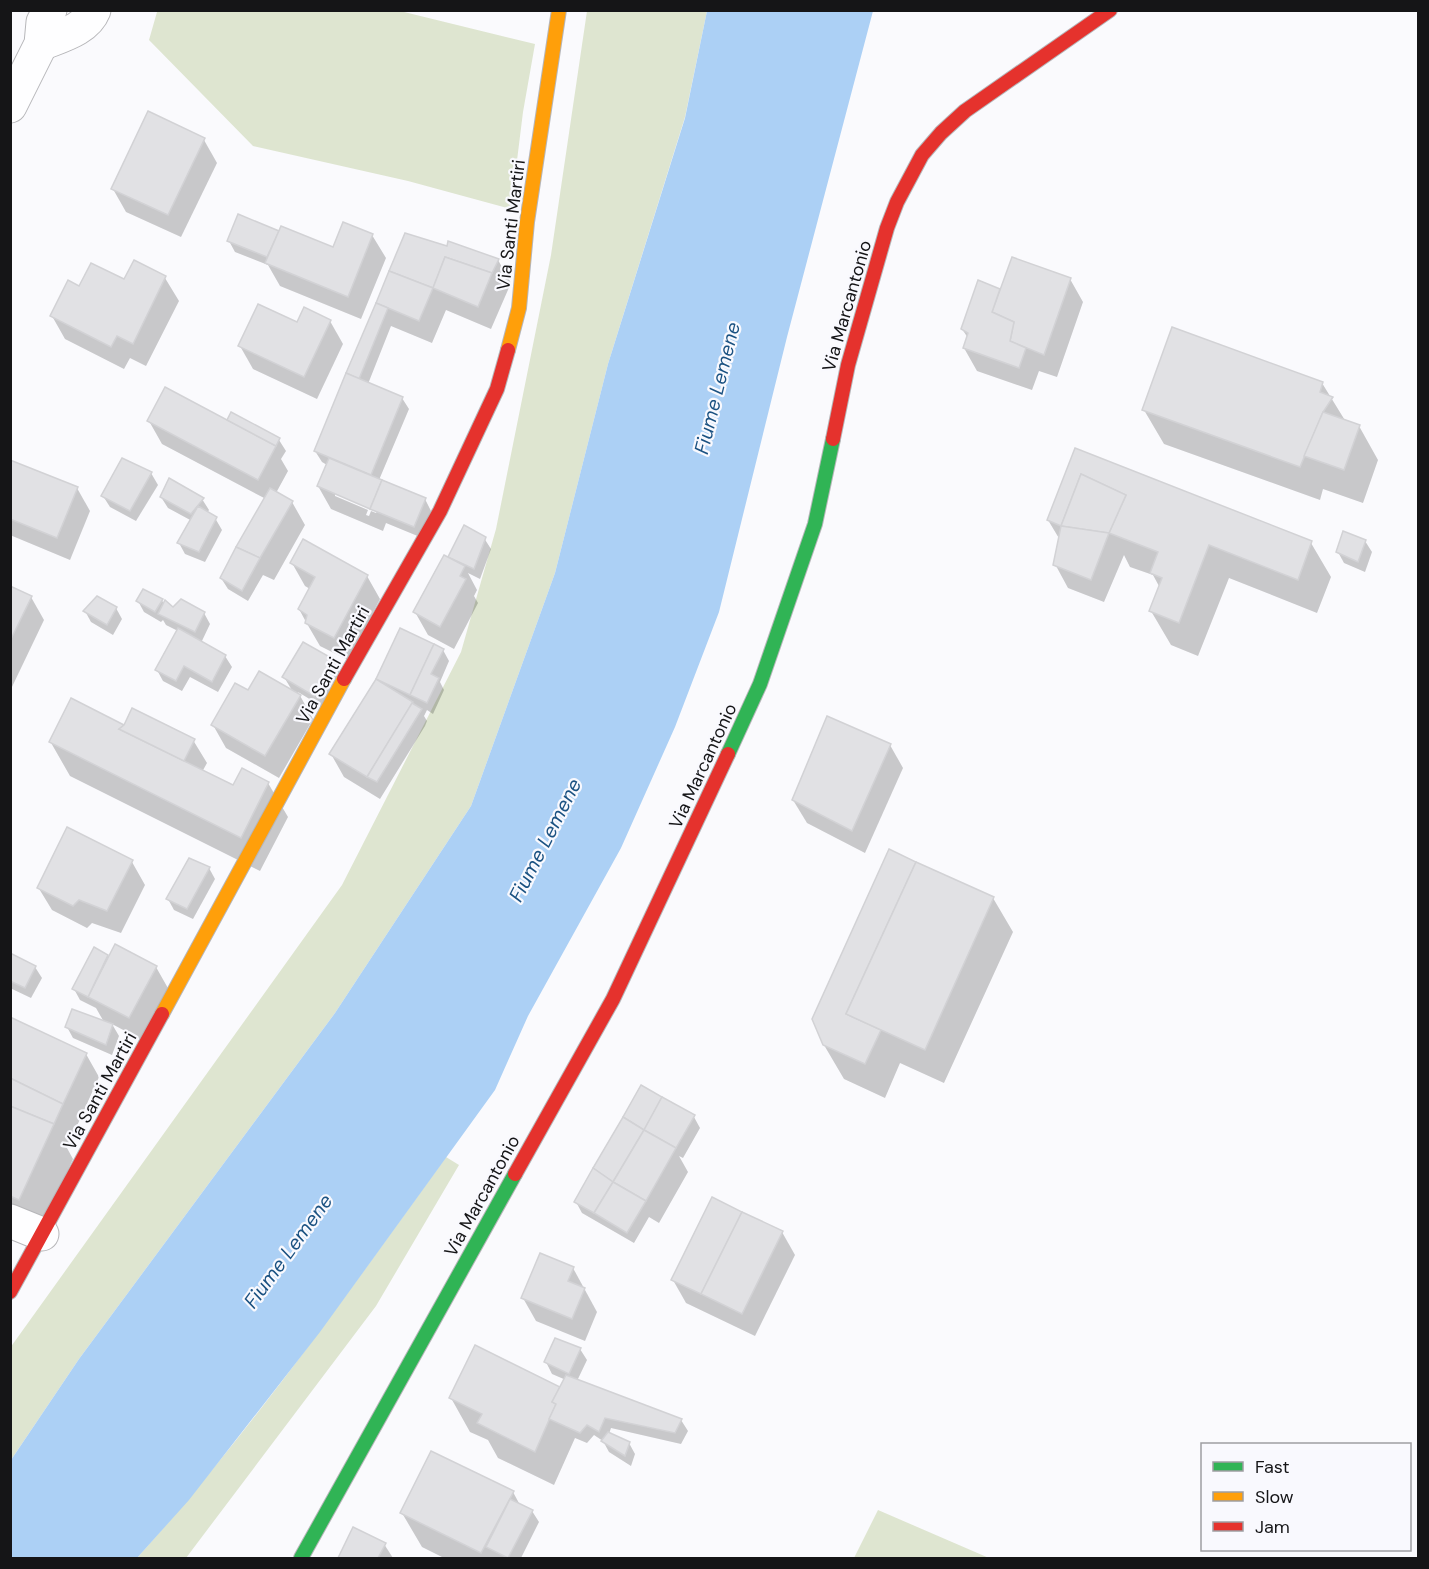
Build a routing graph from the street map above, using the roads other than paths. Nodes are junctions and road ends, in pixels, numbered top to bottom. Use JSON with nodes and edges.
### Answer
{"nodes":[{"id":1,"x":50,"y":10,"type":"edge"},
{"id":2,"x":94,"y":10,"type":"edge"},
{"id":3,"x":559,"y":10,"type":"edge"},
{"id":4,"x":1110,"y":10,"type":"edge"},
{"id":5,"x":41,"y":44,"type":"junction"},
{"id":6,"x":10,"y":106,"type":"edge"},
{"id":7,"x":10,"y":1221,"type":"edge"},
{"id":8,"x":42,"y":1234,"type":"junction"},
{"id":9,"x":10,"y":1292,"type":"edge"},
{"id":10,"x":301,"y":1558,"type":"edge"}],
"edges":[{"from":1,"to":5,"type":"street"},
{"from":2,"to":5,"type":"street"},
{"from":3,"to":8,"type":"main road","name":"Via Santi Martiri"},
{"from":4,"to":10,"type":"main road","name":"Via Marcantonio"},
{"from":5,"to":6,"type":"street"},
{"from":7,"to":8,"type":"street"},
{"from":8,"to":9,"type":"main road","name":"Via Santi Martiri"}]}
